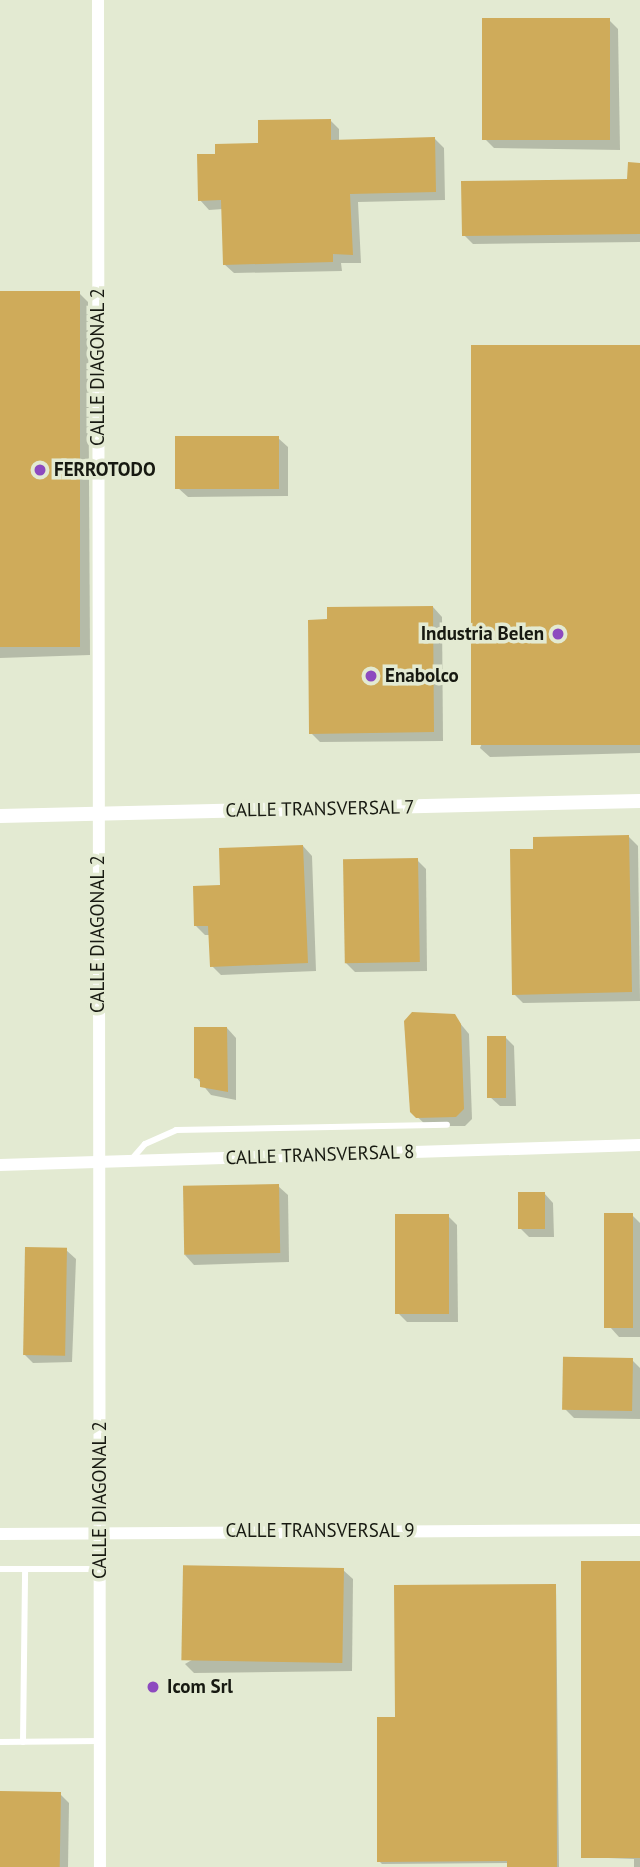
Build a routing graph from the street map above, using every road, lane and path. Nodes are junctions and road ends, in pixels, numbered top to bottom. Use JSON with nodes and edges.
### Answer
{"nodes":[{"id":1,"x":98,"y":0,"type":"edge"},
{"id":2,"x":640,"y":801,"type":"edge"},
{"id":3,"x":99,"y":814,"type":"junction"},
{"id":4,"x":0,"y":816,"type":"edge"},
{"id":5,"x":447,"y":1125,"type":"dead end"},
{"id":6,"x":640,"y":1144,"type":"edge"},
{"id":7,"x":130,"y":1162,"type":"junction"},
{"id":8,"x":98,"y":1163,"type":"junction"},
{"id":9,"x":0,"y":1165,"type":"edge"},
{"id":10,"x":640,"y":1530,"type":"edge"},
{"id":11,"x":100,"y":1532,"type":"junction"},
{"id":12,"x":0,"y":1534,"type":"edge"},
{"id":13,"x":0,"y":1569,"type":"edge"},
{"id":14,"x":100,"y":1569,"type":"junction"},
{"id":15,"x":25,"y":1570,"type":"junction"},
{"id":16,"x":100,"y":1741,"type":"junction"},
{"id":17,"x":0,"y":1742,"type":"edge"},
{"id":18,"x":23,"y":1742,"type":"junction"},
{"id":19,"x":100,"y":1867,"type":"edge"}],
"edges":[{"from":1,"to":3,"type":"street","name":"CALLE DIAGONAL 2"},
{"from":2,"to":3,"type":"street","name":"CALLE TRANSVERSAL 7"},
{"from":3,"to":4,"type":"street","name":"CALLE TRANSVERSAL 7"},
{"from":3,"to":8,"type":"street","name":"CALLE DIAGONAL 2"},
{"from":5,"to":7,"type":"lane"},
{"from":6,"to":7,"type":"street","name":"CALLE TRANSVERSAL 8"},
{"from":7,"to":8,"type":"street","name":"CALLE TRANSVERSAL 8"},
{"from":8,"to":9,"type":"street","name":"CALLE TRANSVERSAL 8"},
{"from":8,"to":11,"type":"street","name":"CALLE DIAGONAL 2"},
{"from":10,"to":11,"type":"street","name":"CALLE TRANSVERSAL 9"},
{"from":11,"to":12,"type":"street","name":"CALLE TRANSVERSAL 9"},
{"from":11,"to":14,"type":"street","name":"CALLE DIAGONAL 2"},
{"from":13,"to":15,"type":"lane"},
{"from":14,"to":15,"type":"lane"},
{"from":14,"to":16,"type":"street","name":"CALLE DIAGONAL 2"},
{"from":15,"to":18,"type":"lane"},
{"from":16,"to":18,"type":"lane"},
{"from":16,"to":19,"type":"street","name":"CALLE DIAGONAL 2"},
{"from":17,"to":18,"type":"lane"}]}
